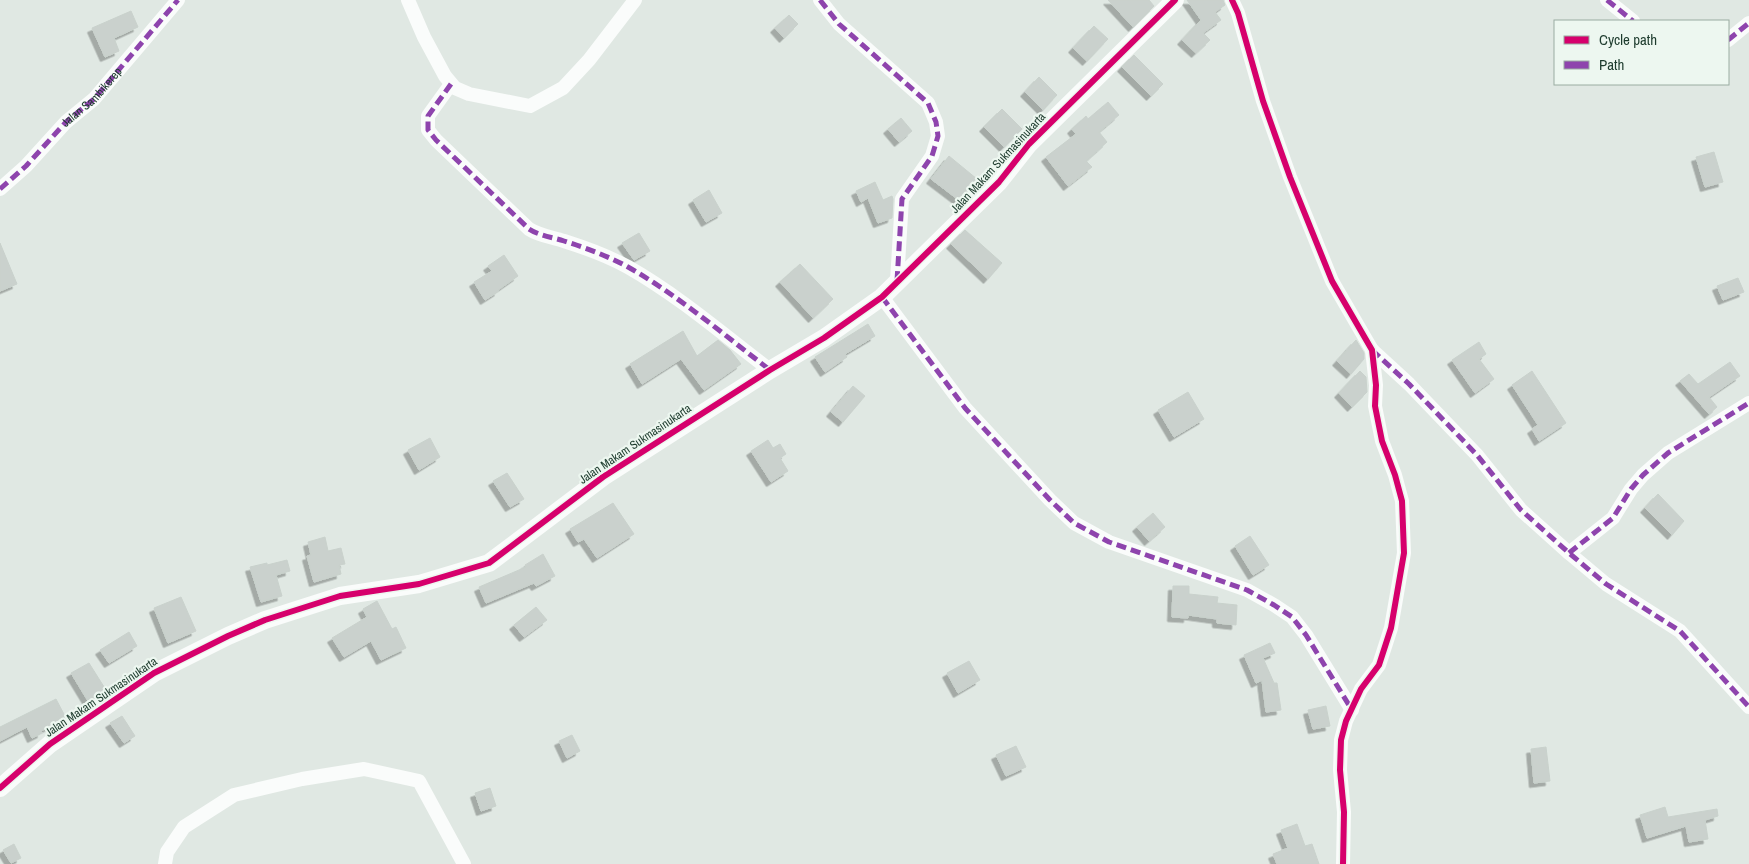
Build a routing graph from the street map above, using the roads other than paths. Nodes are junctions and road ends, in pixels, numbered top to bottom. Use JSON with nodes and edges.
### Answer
{"nodes":[{"id":1,"x":178,"y":0,"type":"edge"},
{"id":2,"x":408,"y":0,"type":"edge"},
{"id":3,"x":635,"y":0,"type":"edge"},
{"id":4,"x":820,"y":0,"type":"edge"},
{"id":5,"x":1176,"y":0,"type":"edge"},
{"id":6,"x":1232,"y":0,"type":"edge"},
{"id":7,"x":1607,"y":0,"type":"edge"},
{"id":8,"x":1632,"y":20,"type":"edge"},
{"id":9,"x":1749,"y":23,"type":"edge"},
{"id":10,"x":1729,"y":39,"type":"edge"},
{"id":11,"x":451,"y":84,"type":"junction"},
{"id":12,"x":0,"y":189,"type":"edge"},
{"id":13,"x":897,"y":281,"type":"junction"},
{"id":14,"x":882,"y":297,"type":"junction"},
{"id":15,"x":1372,"y":350,"type":"junction"},
{"id":16,"x":770,"y":370,"type":"junction"},
{"id":17,"x":1749,"y":403,"type":"edge"},
{"id":18,"x":1569,"y":553,"type":"junction"},
{"id":19,"x":1749,"y":706,"type":"edge"},
{"id":20,"x":1352,"y":710,"type":"junction"},
{"id":21,"x":0,"y":788,"type":"edge"},
{"id":22,"x":165,"y":864,"type":"edge"},
{"id":23,"x":464,"y":864,"type":"edge"},
{"id":24,"x":1343,"y":864,"type":"edge"}],
"edges":[{"from":1,"to":12,"type":"street","name":"Jalan Sambikerep"},
{"from":2,"to":11,"type":"street"},
{"from":3,"to":11,"type":"street"},
{"from":4,"to":13,"type":"street"},
{"from":5,"to":13,"type":"street","name":"Jalan Makam Sukmasinukarta"},
{"from":6,"to":15,"type":"street"},
{"from":7,"to":8,"type":"street"},
{"from":9,"to":10,"type":"street"},
{"from":11,"to":16,"type":"street"},
{"from":13,"to":14,"type":"street","name":"Jalan Makam Sukmasinukarta"},
{"from":14,"to":16,"type":"street","name":"Jalan Makam Sukmasinukarta"},
{"from":14,"to":20,"type":"street"},
{"from":15,"to":18,"type":"street"},
{"from":15,"to":20,"type":"street"},
{"from":16,"to":21,"type":"street","name":"Jalan Makam Sukmasinukarta"},
{"from":17,"to":18,"type":"street"},
{"from":18,"to":19,"type":"street"},
{"from":20,"to":24,"type":"street"},
{"from":22,"to":23,"type":"street"}]}
